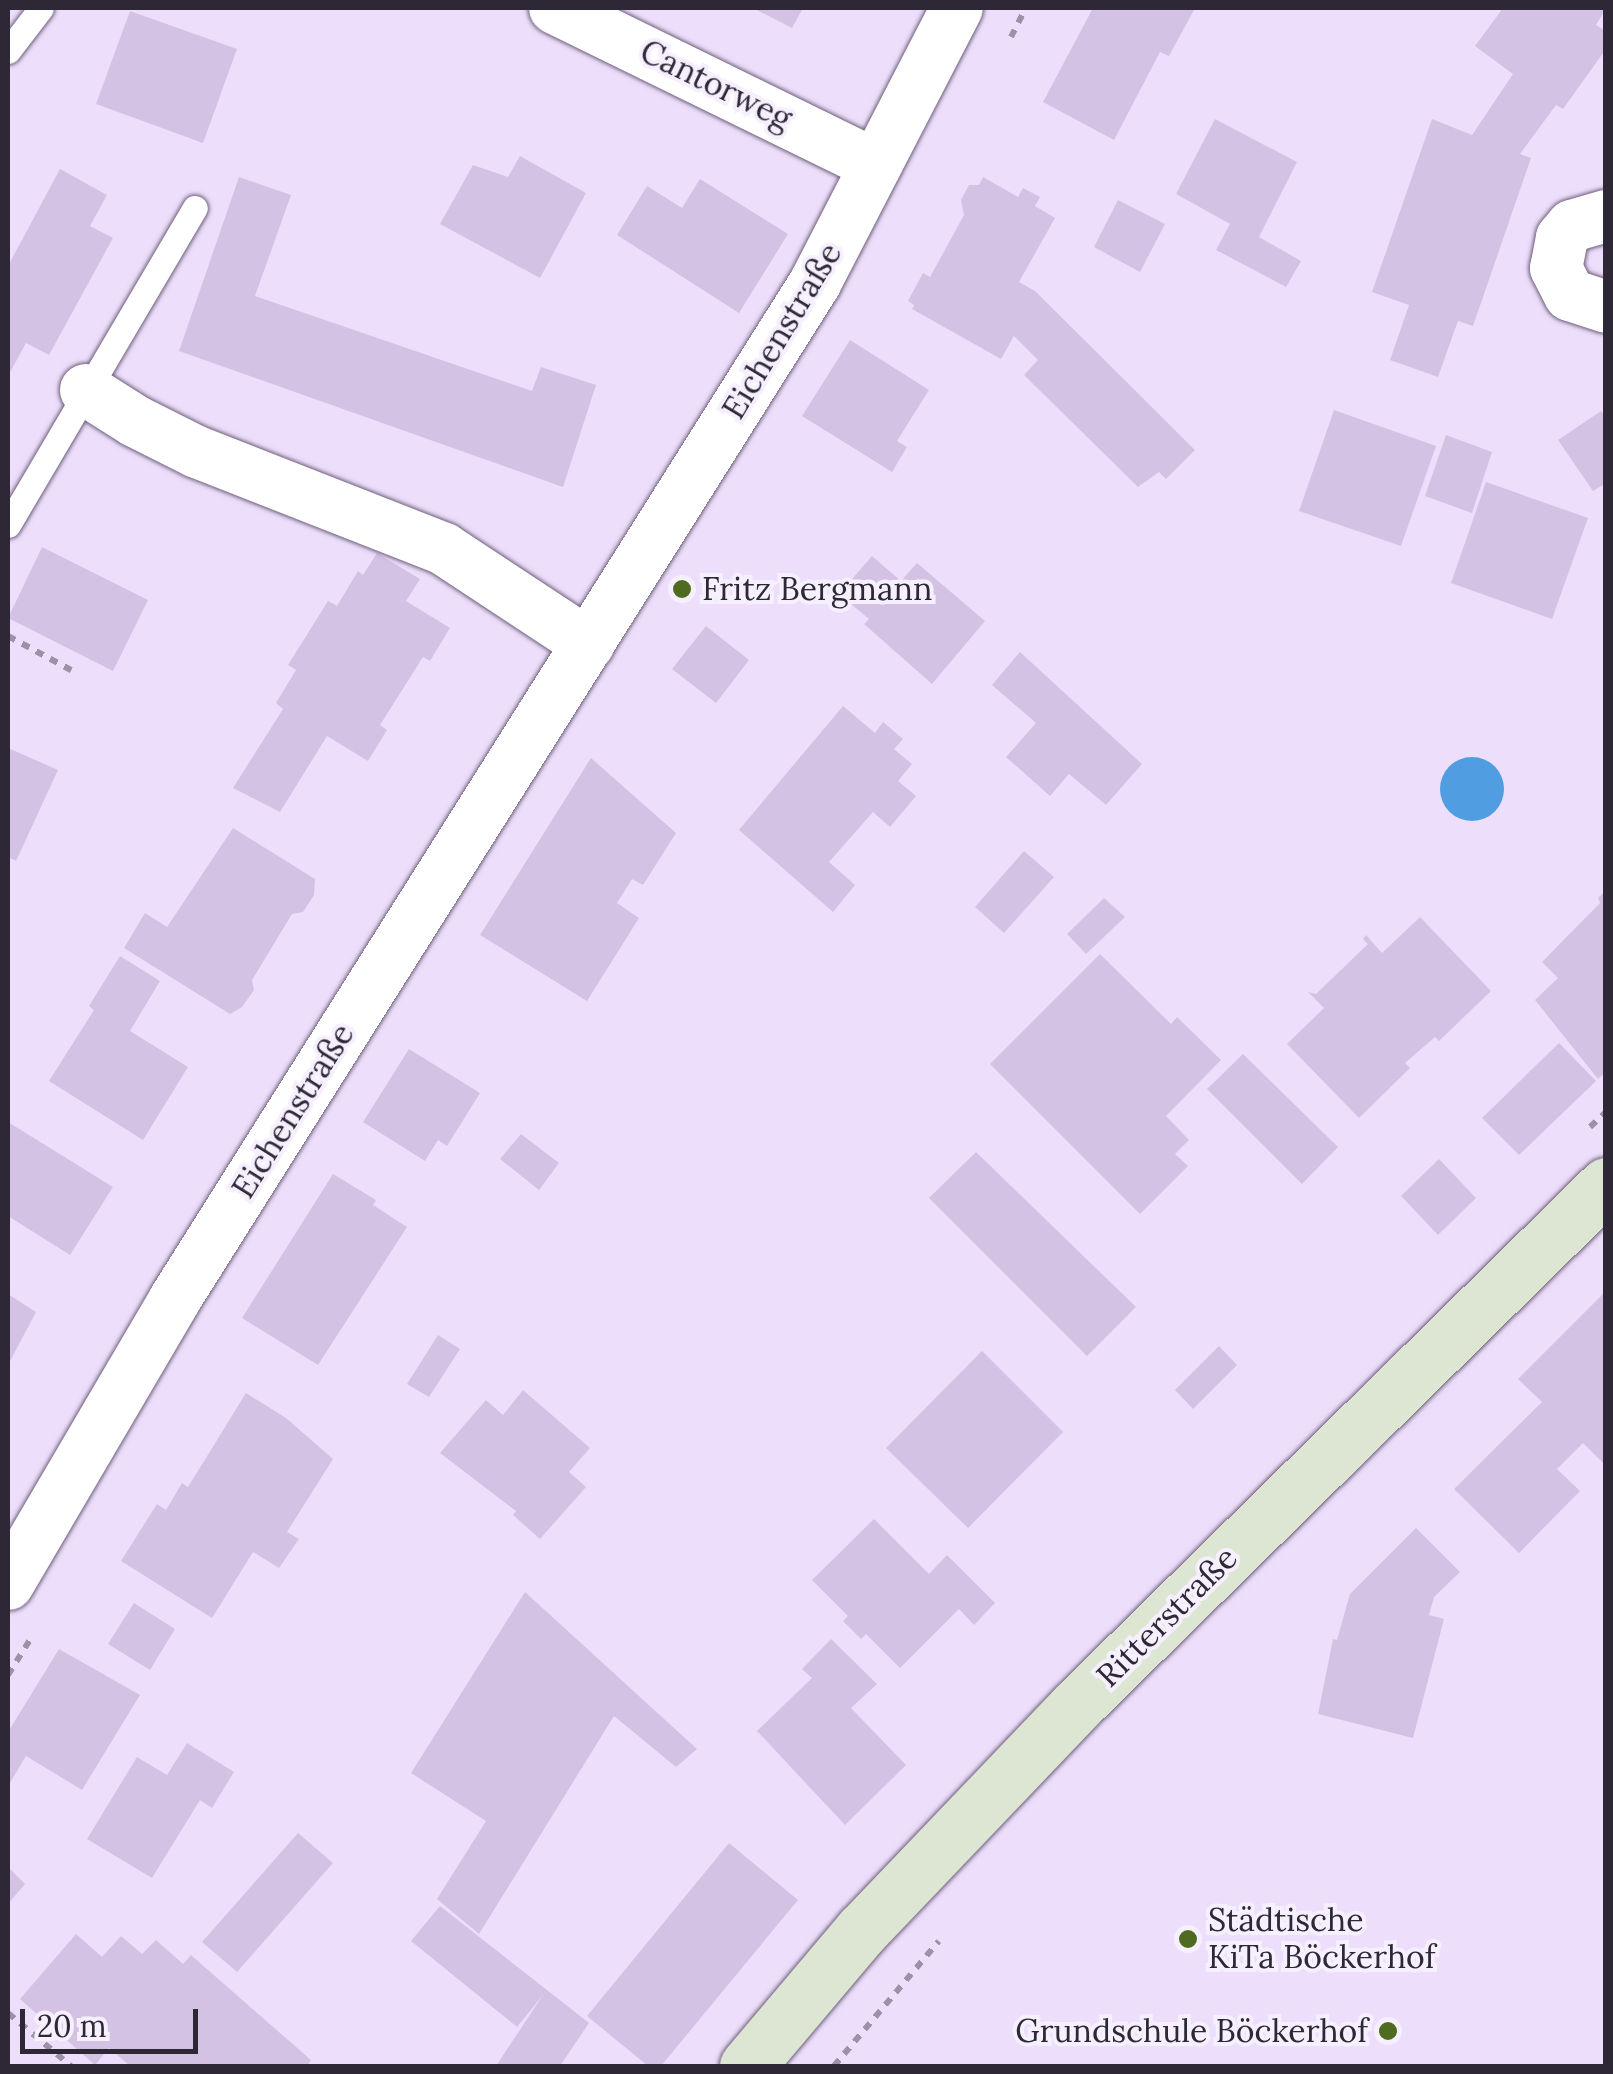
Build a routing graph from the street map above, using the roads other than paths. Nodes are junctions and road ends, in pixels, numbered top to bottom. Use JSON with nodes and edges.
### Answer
{"nodes":[{"id":1,"x":41,"y":8,"type":"edge"},
{"id":2,"x":555,"y":8,"type":"edge"},
{"id":3,"x":957,"y":8,"type":"edge"},
{"id":4,"x":8,"y":51,"type":"edge"},
{"id":5,"x":876,"y":165,"type":"junction"},
{"id":6,"x":195,"y":208,"type":"dead end"},
{"id":7,"x":1606,"y":216,"type":"edge"},
{"id":8,"x":1606,"y":307,"type":"edge"},
{"id":9,"x":86,"y":390,"type":"junction"},
{"id":10,"x":8,"y":525,"type":"edge"},
{"id":11,"x":588,"y":644,"type":"junction"},
{"id":12,"x":1600,"y":1202,"type":"edge"},
{"id":13,"x":8,"y":1584,"type":"edge"},
{"id":14,"x":748,"y":2066,"type":"edge"}],
"edges":[{"from":1,"to":4,"type":"lane"},
{"from":2,"to":5,"type":"street","name":"Cantorweg"},
{"from":3,"to":5,"type":"street","name":"Eichenstraße"},
{"from":5,"to":11,"type":"street","name":"Eichenstraße"},
{"from":6,"to":9,"type":"lane"},
{"from":7,"to":8,"type":"street"},
{"from":9,"to":10,"type":"lane"},
{"from":9,"to":11,"type":"street"},
{"from":11,"to":13,"type":"street","name":"Eichenstraße"},
{"from":12,"to":14,"type":"main road","name":"Ritterstraße"}]}
